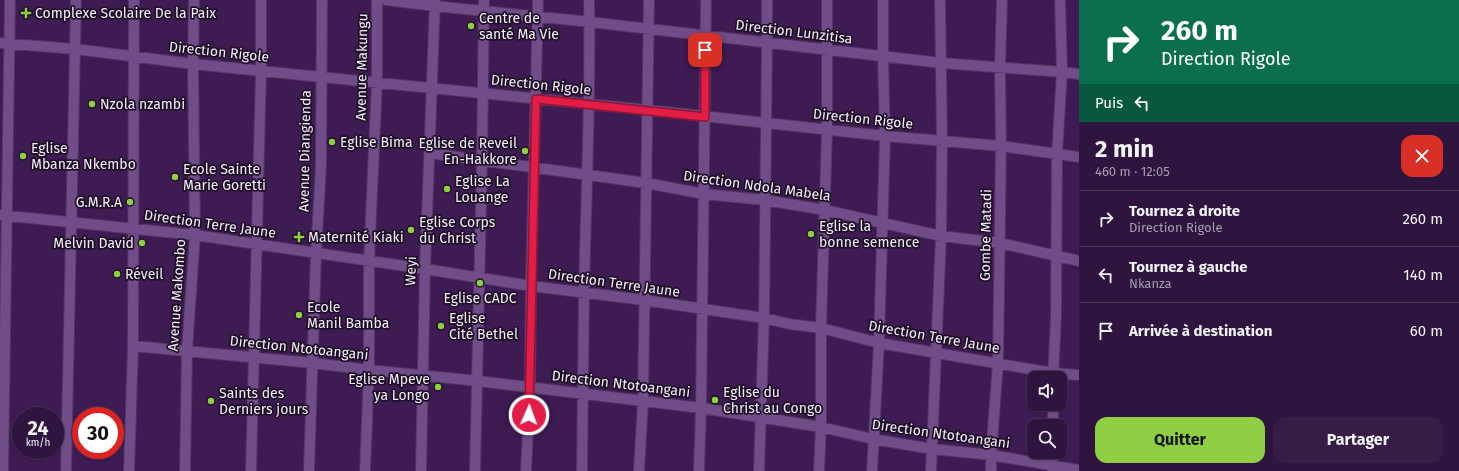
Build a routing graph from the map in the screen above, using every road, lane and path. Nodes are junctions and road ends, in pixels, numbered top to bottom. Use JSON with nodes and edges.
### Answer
{"nodes":[{"id":1,"x":10,"y":0,"type":"edge"},
{"id":2,"x":76,"y":0,"type":"edge"},
{"id":3,"x":134,"y":0,"type":"edge"},
{"id":4,"x":194,"y":0,"type":"edge"},
{"id":5,"x":261,"y":0,"type":"edge"},
{"id":6,"x":322,"y":0,"type":"edge"},
{"id":7,"x":377,"y":0,"type":"edge"},
{"id":8,"x":386,"y":0,"type":"edge"},
{"id":9,"x":484,"y":0,"type":"edge"},
{"id":10,"x":538,"y":0,"type":"edge"},
{"id":11,"x":589,"y":0,"type":"edge"},
{"id":12,"x":649,"y":0,"type":"edge"},
{"id":13,"x":706,"y":0,"type":"edge"},
{"id":14,"x":767,"y":0,"type":"edge"},
{"id":15,"x":827,"y":0,"type":"edge"},
{"id":16,"x":883,"y":0,"type":"edge"},
{"id":17,"x":940,"y":0,"type":"edge"},
{"id":18,"x":1002,"y":0,"type":"edge"},
{"id":19,"x":1060,"y":0,"type":"edge"},
{"id":20,"x":435,"y":3,"type":"edge"},
{"id":21,"x":483,"y":11,"type":"junction"},
{"id":22,"x":538,"y":17,"type":"junction"},
{"id":23,"x":590,"y":22,"type":"junction"},
{"id":24,"x":649,"y":29,"type":"junction"},
{"id":25,"x":706,"y":36,"type":"junction"},
{"id":26,"x":768,"y":43,"type":"junction"},
{"id":27,"x":5,"y":44,"type":"edge"},
{"id":28,"x":75,"y":49,"type":"junction"},
{"id":29,"x":827,"y":50,"type":"junction"},
{"id":30,"x":134,"y":56,"type":"junction"},
{"id":31,"x":882,"y":57,"type":"junction"},
{"id":32,"x":193,"y":64,"type":"junction"},
{"id":33,"x":941,"y":64,"type":"junction"},
{"id":34,"x":1000,"y":67,"type":"junction"},
{"id":35,"x":261,"y":71,"type":"junction"},
{"id":36,"x":1062,"y":72,"type":"junction"},
{"id":37,"x":1079,"y":74,"type":"edge"},
{"id":38,"x":321,"y":77,"type":"junction"},
{"id":39,"x":378,"y":82,"type":"junction"},
{"id":40,"x":432,"y":89,"type":"junction"},
{"id":41,"x":483,"y":93,"type":"junction"},
{"id":42,"x":536,"y":99,"type":"junction"},
{"id":43,"x":589,"y":104,"type":"junction"},
{"id":44,"x":648,"y":110,"type":"junction"},
{"id":45,"x":705,"y":117,"type":"junction"},
{"id":46,"x":766,"y":123,"type":"junction"},
{"id":47,"x":827,"y":130,"type":"junction"},
{"id":48,"x":885,"y":136,"type":"junction"},
{"id":49,"x":942,"y":140,"type":"junction"},
{"id":50,"x":1001,"y":146,"type":"junction"},
{"id":51,"x":429,"y":153,"type":"junction"},
{"id":52,"x":1057,"y":154,"type":"junction"},
{"id":53,"x":1079,"y":157,"type":"edge"},
{"id":54,"x":482,"y":160,"type":"junction"},
{"id":55,"x":535,"y":167,"type":"junction"},
{"id":56,"x":588,"y":175,"type":"junction"},
{"id":57,"x":646,"y":183,"type":"junction"},
{"id":58,"x":704,"y":194,"type":"junction"},
{"id":59,"x":765,"y":200,"type":"junction"},
{"id":60,"x":825,"y":210,"type":"junction"},
{"id":61,"x":4,"y":215,"type":"edge"},
{"id":62,"x":72,"y":221,"type":"junction"},
{"id":63,"x":882,"y":223,"type":"junction"},
{"id":64,"x":134,"y":228,"type":"junction"},
{"id":65,"x":195,"y":235,"type":"junction"},
{"id":66,"x":941,"y":236,"type":"junction"},
{"id":67,"x":1000,"y":243,"type":"junction"},
{"id":68,"x":257,"y":245,"type":"junction"},
{"id":69,"x":316,"y":253,"type":"junction"},
{"id":70,"x":1056,"y":256,"type":"junction"},
{"id":71,"x":369,"y":261,"type":"junction"},
{"id":72,"x":1079,"y":261,"type":"edge"},
{"id":73,"x":425,"y":269,"type":"junction"},
{"id":74,"x":480,"y":277,"type":"junction"},
{"id":75,"x":531,"y":286,"type":"junction"},
{"id":76,"x":584,"y":293,"type":"junction"},
{"id":77,"x":644,"y":300,"type":"junction"},
{"id":78,"x":702,"y":309,"type":"junction"},
{"id":79,"x":764,"y":318,"type":"junction"},
{"id":80,"x":821,"y":328,"type":"junction"},
{"id":81,"x":879,"y":343,"type":"junction"},
{"id":82,"x":133,"y":346,"type":"junction"},
{"id":83,"x":187,"y":350,"type":"junction"},
{"id":84,"x":935,"y":352,"type":"junction"},
{"id":85,"x":254,"y":357,"type":"junction"},
{"id":86,"x":313,"y":363,"type":"junction"},
{"id":87,"x":998,"y":363,"type":"junction"},
{"id":88,"x":369,"y":370,"type":"junction"},
{"id":89,"x":1035,"y":371,"type":"edge"},
{"id":90,"x":1053,"y":371,"type":"edge"},
{"id":91,"x":1067,"y":375,"type":"edge"},
{"id":92,"x":1079,"y":375,"type":"edge"},
{"id":93,"x":422,"y":376,"type":"junction"},
{"id":94,"x":478,"y":381,"type":"junction"},
{"id":95,"x":530,"y":387,"type":"junction"},
{"id":96,"x":584,"y":393,"type":"junction"},
{"id":97,"x":643,"y":401,"type":"junction"},
{"id":98,"x":701,"y":408,"type":"junction"},
{"id":99,"x":761,"y":417,"type":"junction"},
{"id":100,"x":820,"y":427,"type":"junction"},
{"id":101,"x":873,"y":439,"type":"junction"},
{"id":102,"x":932,"y":449,"type":"junction"},
{"id":103,"x":991,"y":455,"type":"junction"},
{"id":104,"x":1052,"y":469,"type":"edge"},
{"id":105,"x":1079,"y":470,"type":"edge"},
{"id":106,"x":3,"y":471,"type":"edge"},
{"id":107,"x":66,"y":471,"type":"edge"},
{"id":108,"x":129,"y":471,"type":"edge"},
{"id":109,"x":185,"y":471,"type":"edge"},
{"id":110,"x":251,"y":471,"type":"edge"},
{"id":111,"x":309,"y":471,"type":"edge"},
{"id":112,"x":365,"y":471,"type":"edge"},
{"id":113,"x":421,"y":471,"type":"edge"},
{"id":114,"x":475,"y":471,"type":"edge"},
{"id":115,"x":526,"y":471,"type":"edge"},
{"id":116,"x":582,"y":471,"type":"edge"},
{"id":117,"x":639,"y":471,"type":"edge"},
{"id":118,"x":699,"y":471,"type":"edge"},
{"id":119,"x":759,"y":471,"type":"edge"},
{"id":120,"x":819,"y":471,"type":"edge"},
{"id":121,"x":872,"y":471,"type":"edge"},
{"id":122,"x":931,"y":471,"type":"edge"},
{"id":123,"x":991,"y":471,"type":"edge"}],
"edges":[{"from":1,"to":27,"type":"street"},
{"from":2,"to":28,"type":"street"},
{"from":3,"to":30,"type":"street"},
{"from":4,"to":32,"type":"street","name":"Avenue Makombo"},
{"from":5,"to":35,"type":"street"},
{"from":6,"to":38,"type":"street","name":"Avenue Diangienda"},
{"from":7,"to":39,"type":"street","name":"Avenue Makungu"},
{"from":8,"to":20,"type":"street","name":"Direction Lunzitisa"},
{"from":9,"to":21,"type":"street"},
{"from":10,"to":22,"type":"street"},
{"from":11,"to":23,"type":"street"},
{"from":12,"to":24,"type":"street"},
{"from":13,"to":25,"type":"street"},
{"from":14,"to":26,"type":"street"},
{"from":15,"to":29,"type":"street"},
{"from":16,"to":31,"type":"street"},
{"from":17,"to":33,"type":"street"},
{"from":18,"to":34,"type":"street","name":"Gombe Matadi"},
{"from":19,"to":36,"type":"street"},
{"from":20,"to":21,"type":"street","name":"Direction Lunzitisa"},
{"from":20,"to":40,"type":"street","name":"Weyi"},
{"from":21,"to":22,"type":"street","name":"Direction Lunzitisa"},
{"from":21,"to":41,"type":"street"},
{"from":22,"to":23,"type":"street","name":"Direction Lunzitisa"},
{"from":22,"to":42,"type":"street"},
{"from":23,"to":24,"type":"street","name":"Direction Lunzitisa"},
{"from":23,"to":43,"type":"street"},
{"from":24,"to":25,"type":"street","name":"Direction Lunzitisa"},
{"from":24,"to":44,"type":"street"},
{"from":25,"to":26,"type":"street","name":"Direction Lunzitisa"},
{"from":25,"to":45,"type":"street"},
{"from":26,"to":29,"type":"street","name":"Direction Lunzitisa"},
{"from":26,"to":46,"type":"street"},
{"from":27,"to":28,"type":"street","name":"Direction Rigole"},
{"from":27,"to":61,"type":"street"},
{"from":28,"to":30,"type":"street","name":"Direction Rigole"},
{"from":28,"to":62,"type":"street"},
{"from":29,"to":31,"type":"street","name":"Direction Lunzitisa"},
{"from":29,"to":47,"type":"street"},
{"from":30,"to":32,"type":"street","name":"Direction Rigole"},
{"from":30,"to":64,"type":"street"},
{"from":31,"to":33,"type":"street","name":"Direction Lunzitisa"},
{"from":31,"to":48,"type":"street"},
{"from":32,"to":35,"type":"street","name":"Direction Rigole"},
{"from":32,"to":65,"type":"street","name":"Avenue Makombo"},
{"from":33,"to":34,"type":"street","name":"Direction Lunzitisa"},
{"from":33,"to":49,"type":"street"},
{"from":34,"to":36,"type":"street","name":"Direction Lunzitisa"},
{"from":34,"to":50,"type":"street","name":"Gombe Matadi"},
{"from":35,"to":38,"type":"street","name":"Direction Rigole"},
{"from":35,"to":68,"type":"street"},
{"from":36,"to":37,"type":"street","name":"Direction Lunzitisa"},
{"from":36,"to":52,"type":"street"},
{"from":38,"to":39,"type":"street","name":"Direction Rigole"},
{"from":38,"to":69,"type":"street","name":"Avenue Diangienda"},
{"from":39,"to":40,"type":"street","name":"Direction Rigole"},
{"from":39,"to":71,"type":"street","name":"Avenue Makungu"},
{"from":40,"to":41,"type":"street","name":"Direction Rigole"},
{"from":40,"to":51,"type":"street","name":"Weyi"},
{"from":41,"to":42,"type":"street","name":"Direction Rigole"},
{"from":41,"to":54,"type":"street"},
{"from":42,"to":43,"type":"street","name":"Direction Rigole"},
{"from":42,"to":55,"type":"street"},
{"from":43,"to":44,"type":"street","name":"Direction Rigole"},
{"from":43,"to":56,"type":"street"},
{"from":44,"to":45,"type":"street","name":"Direction Rigole"},
{"from":44,"to":57,"type":"street"},
{"from":45,"to":46,"type":"street","name":"Direction Rigole"},
{"from":45,"to":58,"type":"street"},
{"from":46,"to":47,"type":"street","name":"Direction Rigole"},
{"from":46,"to":59,"type":"street"},
{"from":47,"to":48,"type":"street","name":"Direction Rigole"},
{"from":47,"to":60,"type":"street"},
{"from":48,"to":49,"type":"street","name":"Direction Rigole"},
{"from":48,"to":63,"type":"street"},
{"from":49,"to":50,"type":"street","name":"Direction Rigole"},
{"from":49,"to":66,"type":"street"},
{"from":50,"to":52,"type":"street","name":"Direction Rigole"},
{"from":50,"to":67,"type":"street","name":"Gombe Matadi"},
{"from":51,"to":54,"type":"street","name":"Direction Ndola Mabela"},
{"from":51,"to":73,"type":"street","name":"Weyi"},
{"from":52,"to":53,"type":"street","name":"Direction Rigole"},
{"from":52,"to":70,"type":"street"},
{"from":54,"to":55,"type":"street","name":"Direction Ndola Mabela"},
{"from":54,"to":74,"type":"street"},
{"from":55,"to":56,"type":"street","name":"Direction Ndola Mabela"},
{"from":55,"to":75,"type":"street"},
{"from":56,"to":57,"type":"street","name":"Direction Ndola Mabela"},
{"from":56,"to":76,"type":"street"},
{"from":57,"to":58,"type":"street","name":"Direction Ndola Mabela"},
{"from":57,"to":77,"type":"street"},
{"from":58,"to":59,"type":"street","name":"Direction Ndola Mabela"},
{"from":58,"to":78,"type":"street"},
{"from":59,"to":60,"type":"street","name":"Direction Ndola Mabela"},
{"from":59,"to":79,"type":"street"},
{"from":60,"to":63,"type":"street","name":"Direction Ndola Mabela"},
{"from":60,"to":80,"type":"street"},
{"from":61,"to":62,"type":"street","name":"Direction Terre Jaune"},
{"from":61,"to":106,"type":"street"},
{"from":62,"to":64,"type":"street","name":"Direction Terre Jaune"},
{"from":62,"to":107,"type":"street"},
{"from":63,"to":66,"type":"street","name":"Direction Ndola Mabela"},
{"from":63,"to":81,"type":"street"},
{"from":64,"to":65,"type":"street","name":"Direction Terre Jaune"},
{"from":64,"to":82,"type":"street"},
{"from":65,"to":68,"type":"street","name":"Direction Terre Jaune"},
{"from":65,"to":83,"type":"street","name":"Avenue Makombo"},
{"from":66,"to":67,"type":"street","name":"Direction Ndola Mabela"},
{"from":66,"to":84,"type":"street"},
{"from":67,"to":70,"type":"street","name":"Direction Ndola Mabela"},
{"from":67,"to":87,"type":"street","name":"Gombe Matadi"},
{"from":68,"to":69,"type":"street","name":"Direction Terre Jaune"},
{"from":68,"to":85,"type":"street"},
{"from":69,"to":71,"type":"street","name":"Direction Terre Jaune"},
{"from":69,"to":86,"type":"street","name":"Avenue Diangienda"},
{"from":70,"to":72,"type":"street","name":"Direction Ndola Mabela"},
{"from":70,"to":90,"type":"street"},
{"from":71,"to":73,"type":"street","name":"Direction Terre Jaune"},
{"from":71,"to":88,"type":"street","name":"Avenue Makungu"},
{"from":73,"to":74,"type":"street","name":"Direction Terre Jaune"},
{"from":73,"to":93,"type":"street","name":"Weyi"},
{"from":74,"to":75,"type":"street","name":"Direction Terre Jaune"},
{"from":74,"to":94,"type":"street"},
{"from":75,"to":76,"type":"street","name":"Direction Terre Jaune"},
{"from":75,"to":95,"type":"street"},
{"from":76,"to":77,"type":"street","name":"Direction Terre Jaune"},
{"from":76,"to":96,"type":"street"},
{"from":77,"to":78,"type":"street","name":"Direction Terre Jaune"},
{"from":77,"to":97,"type":"street"},
{"from":78,"to":79,"type":"street","name":"Direction Terre Jaune"},
{"from":78,"to":98,"type":"street"},
{"from":79,"to":80,"type":"street","name":"Direction Terre Jaune"},
{"from":79,"to":99,"type":"street"},
{"from":80,"to":81,"type":"street","name":"Direction Terre Jaune"},
{"from":80,"to":100,"type":"street"},
{"from":81,"to":84,"type":"street","name":"Direction Terre Jaune"},
{"from":81,"to":101,"type":"street"},
{"from":82,"to":83,"type":"street","name":"Direction Ntotoangani"},
{"from":82,"to":108,"type":"street"},
{"from":83,"to":85,"type":"street","name":"Direction Ntotoangani"},
{"from":83,"to":109,"type":"street","name":"Avenue Makombo"},
{"from":84,"to":87,"type":"street","name":"Direction Terre Jaune"},
{"from":84,"to":102,"type":"street"},
{"from":85,"to":86,"type":"street","name":"Direction Ntotoangani"},
{"from":85,"to":110,"type":"street"},
{"from":86,"to":88,"type":"street","name":"Direction Ntotoangani"},
{"from":86,"to":111,"type":"street","name":"Avenue Diangienda"},
{"from":87,"to":89,"type":"street","name":"Direction Terre Jaune"},
{"from":87,"to":103,"type":"street","name":"Gombe Matadi"},
{"from":88,"to":93,"type":"street","name":"Direction Ntotoangani"},
{"from":88,"to":112,"type":"street","name":"Avenue Makungu"},
{"from":91,"to":92,"type":"street","name":"Direction Terre Jaune"},
{"from":93,"to":94,"type":"street","name":"Direction Ntotoangani"},
{"from":93,"to":113,"type":"street","name":"Weyi"},
{"from":94,"to":95,"type":"street","name":"Direction Ntotoangani"},
{"from":94,"to":114,"type":"street"},
{"from":95,"to":96,"type":"street","name":"Direction Ntotoangani"},
{"from":95,"to":115,"type":"street"},
{"from":96,"to":97,"type":"street","name":"Direction Ntotoangani"},
{"from":96,"to":116,"type":"street"},
{"from":97,"to":98,"type":"street","name":"Direction Ntotoangani"},
{"from":97,"to":117,"type":"street"},
{"from":98,"to":99,"type":"street","name":"Direction Ntotoangani"},
{"from":98,"to":118,"type":"street"},
{"from":99,"to":100,"type":"street","name":"Direction Ntotoangani"},
{"from":99,"to":119,"type":"street"},
{"from":100,"to":101,"type":"street","name":"Direction Ntotoangani"},
{"from":100,"to":120,"type":"street"},
{"from":101,"to":102,"type":"street","name":"Direction Ntotoangani"},
{"from":101,"to":121,"type":"street"},
{"from":102,"to":103,"type":"street","name":"Direction Ntotoangani"},
{"from":102,"to":122,"type":"street"},
{"from":103,"to":104,"type":"street","name":"Direction Ntotoangani"},
{"from":103,"to":123,"type":"street","name":"Gombe Matadi"},
{"from":104,"to":105,"type":"street","name":"Direction Ntotoangani"}]}
